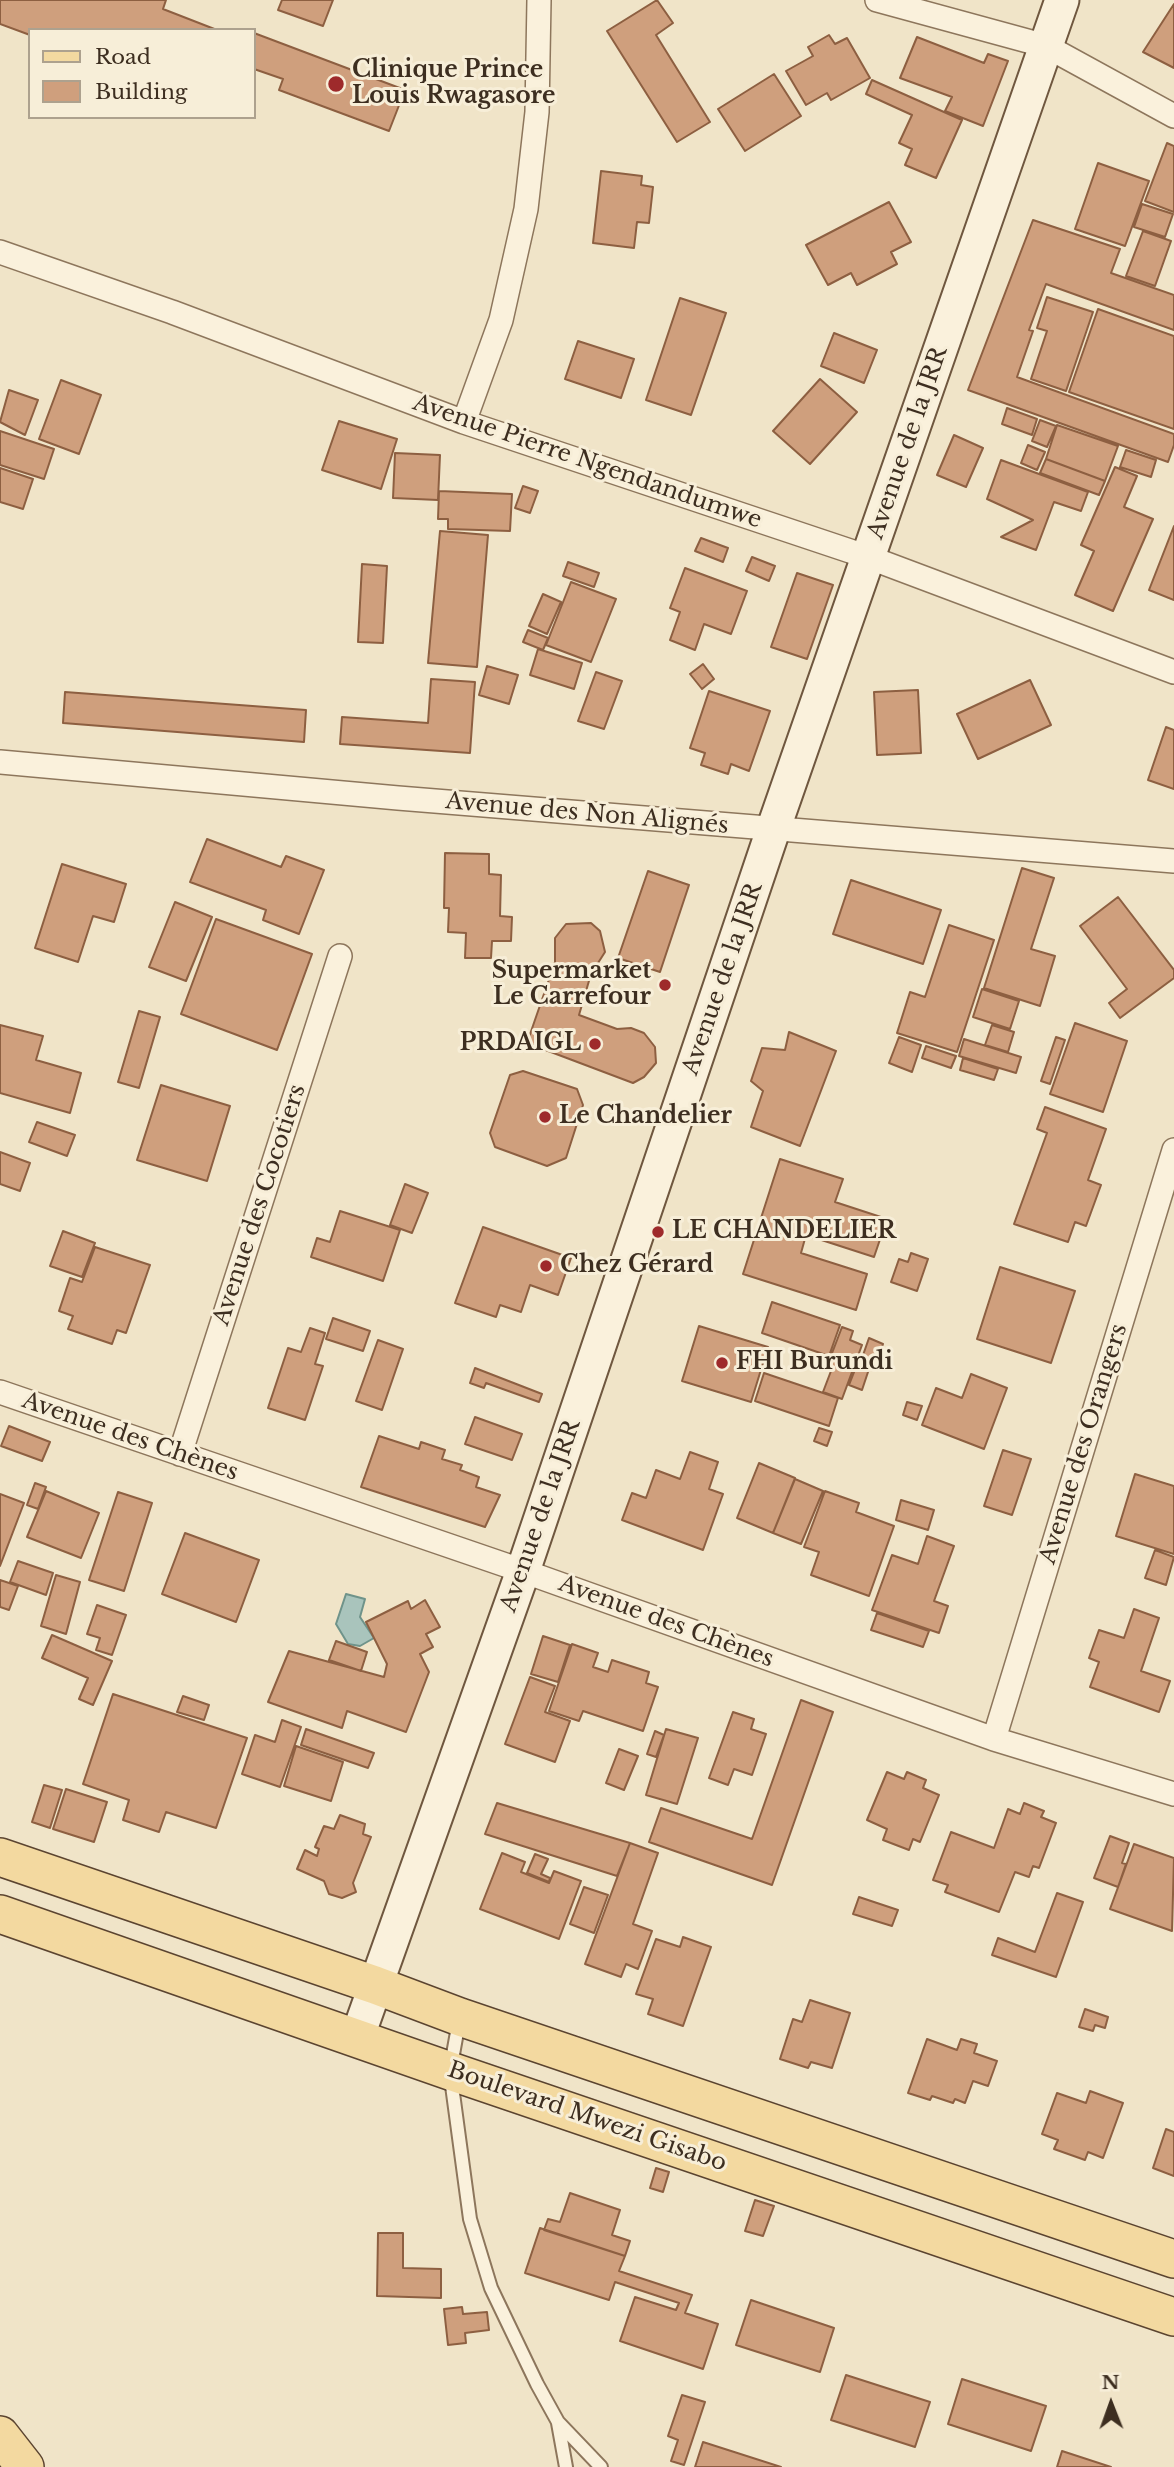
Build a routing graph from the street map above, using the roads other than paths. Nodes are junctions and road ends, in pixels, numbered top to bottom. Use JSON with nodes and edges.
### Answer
{"nodes":[{"id":1,"x":539,"y":0,"type":"edge"},
{"id":2,"x":877,"y":0,"type":"edge"},
{"id":3,"x":1062,"y":0,"type":"edge"},
{"id":4,"x":1046,"y":46,"type":"junction"},
{"id":5,"x":1174,"y":116,"type":"edge"},
{"id":6,"x":0,"y":252,"type":"edge"},
{"id":7,"x":464,"y":422,"type":"junction"},
{"id":8,"x":868,"y":557,"type":"junction"},
{"id":9,"x":1174,"y":672,"type":"edge"},
{"id":10,"x":0,"y":762,"type":"edge"},
{"id":11,"x":773,"y":830,"type":"junction"},
{"id":12,"x":1174,"y":861,"type":"edge"},
{"id":13,"x":340,"y":956,"type":"dead end"},
{"id":14,"x":1174,"y":1150,"type":"edge"},
{"id":15,"x":0,"y":1392,"type":"edge"},
{"id":16,"x":180,"y":1454,"type":"junction"},
{"id":17,"x":523,"y":1572,"type":"junction"},
{"id":18,"x":994,"y":1739,"type":"junction"},
{"id":19,"x":1174,"y":1794,"type":"edge"},
{"id":20,"x":0,"y":1857,"type":"edge"},
{"id":21,"x":0,"y":1914,"type":"edge"},
{"id":22,"x":375,"y":1985,"type":"junction"},
{"id":23,"x":460,"y":2017,"type":"junction"},
{"id":24,"x":356,"y":2038,"type":"junction"},
{"id":25,"x":450,"y":2071,"type":"junction"},
{"id":26,"x":1174,"y":2259,"type":"edge"},
{"id":27,"x":1174,"y":2317,"type":"edge"},
{"id":28,"x":558,"y":2422,"type":"junction"},
{"id":29,"x":0,"y":2435,"type":"edge"},
{"id":30,"x":25,"y":2467,"type":"edge"},
{"id":31,"x":566,"y":2467,"type":"edge"},
{"id":32,"x":601,"y":2467,"type":"edge"}],
"edges":[{"from":1,"to":7,"type":"street"},
{"from":2,"to":4,"type":"street"},
{"from":3,"to":4,"type":"street","name":"Avenue de la JRR"},
{"from":4,"to":5,"type":"street"},
{"from":4,"to":8,"type":"street","name":"Avenue de la JRR"},
{"from":6,"to":7,"type":"street","name":"Avenue Pierre Ngendandumwe"},
{"from":7,"to":8,"type":"street","name":"Avenue Pierre Ngendandumwe"},
{"from":8,"to":9,"type":"street","name":"Avenue Pierre Ngendandumwe"},
{"from":8,"to":11,"type":"street","name":"Avenue de la JRR"},
{"from":10,"to":11,"type":"street","name":"Avenue des Non Alignés"},
{"from":11,"to":12,"type":"street","name":"Avenue des Non Alignés"},
{"from":11,"to":17,"type":"street","name":"Avenue de la JRR"},
{"from":13,"to":16,"type":"street","name":"Avenue des Cocotiers"},
{"from":14,"to":18,"type":"street","name":"Avenue des Orangers"},
{"from":15,"to":16,"type":"street","name":"Avenue des Chènes"},
{"from":16,"to":17,"type":"street","name":"Avenue des Chènes"},
{"from":17,"to":18,"type":"street","name":"Avenue des Chènes"},
{"from":17,"to":22,"type":"street","name":"Avenue de la JRR"},
{"from":18,"to":19,"type":"street","name":"Avenue des Chènes"},
{"from":20,"to":22,"type":"main road"},
{"from":21,"to":24,"type":"main road","name":"Boulevard Mwezi Gisabo"},
{"from":22,"to":23,"type":"main road"},
{"from":22,"to":24,"type":"street","name":"Avenue de la JRR"},
{"from":23,"to":25,"type":"lane"},
{"from":23,"to":26,"type":"main road"},
{"from":24,"to":25,"type":"main road","name":"Boulevard Mwezi Gisabo"},
{"from":25,"to":27,"type":"main road","name":"Boulevard Mwezi Gisabo"},
{"from":25,"to":28,"type":"lane"},
{"from":28,"to":31,"type":"lane"},
{"from":28,"to":32,"type":"lane"},
{"from":29,"to":30,"type":"main road"}]}
